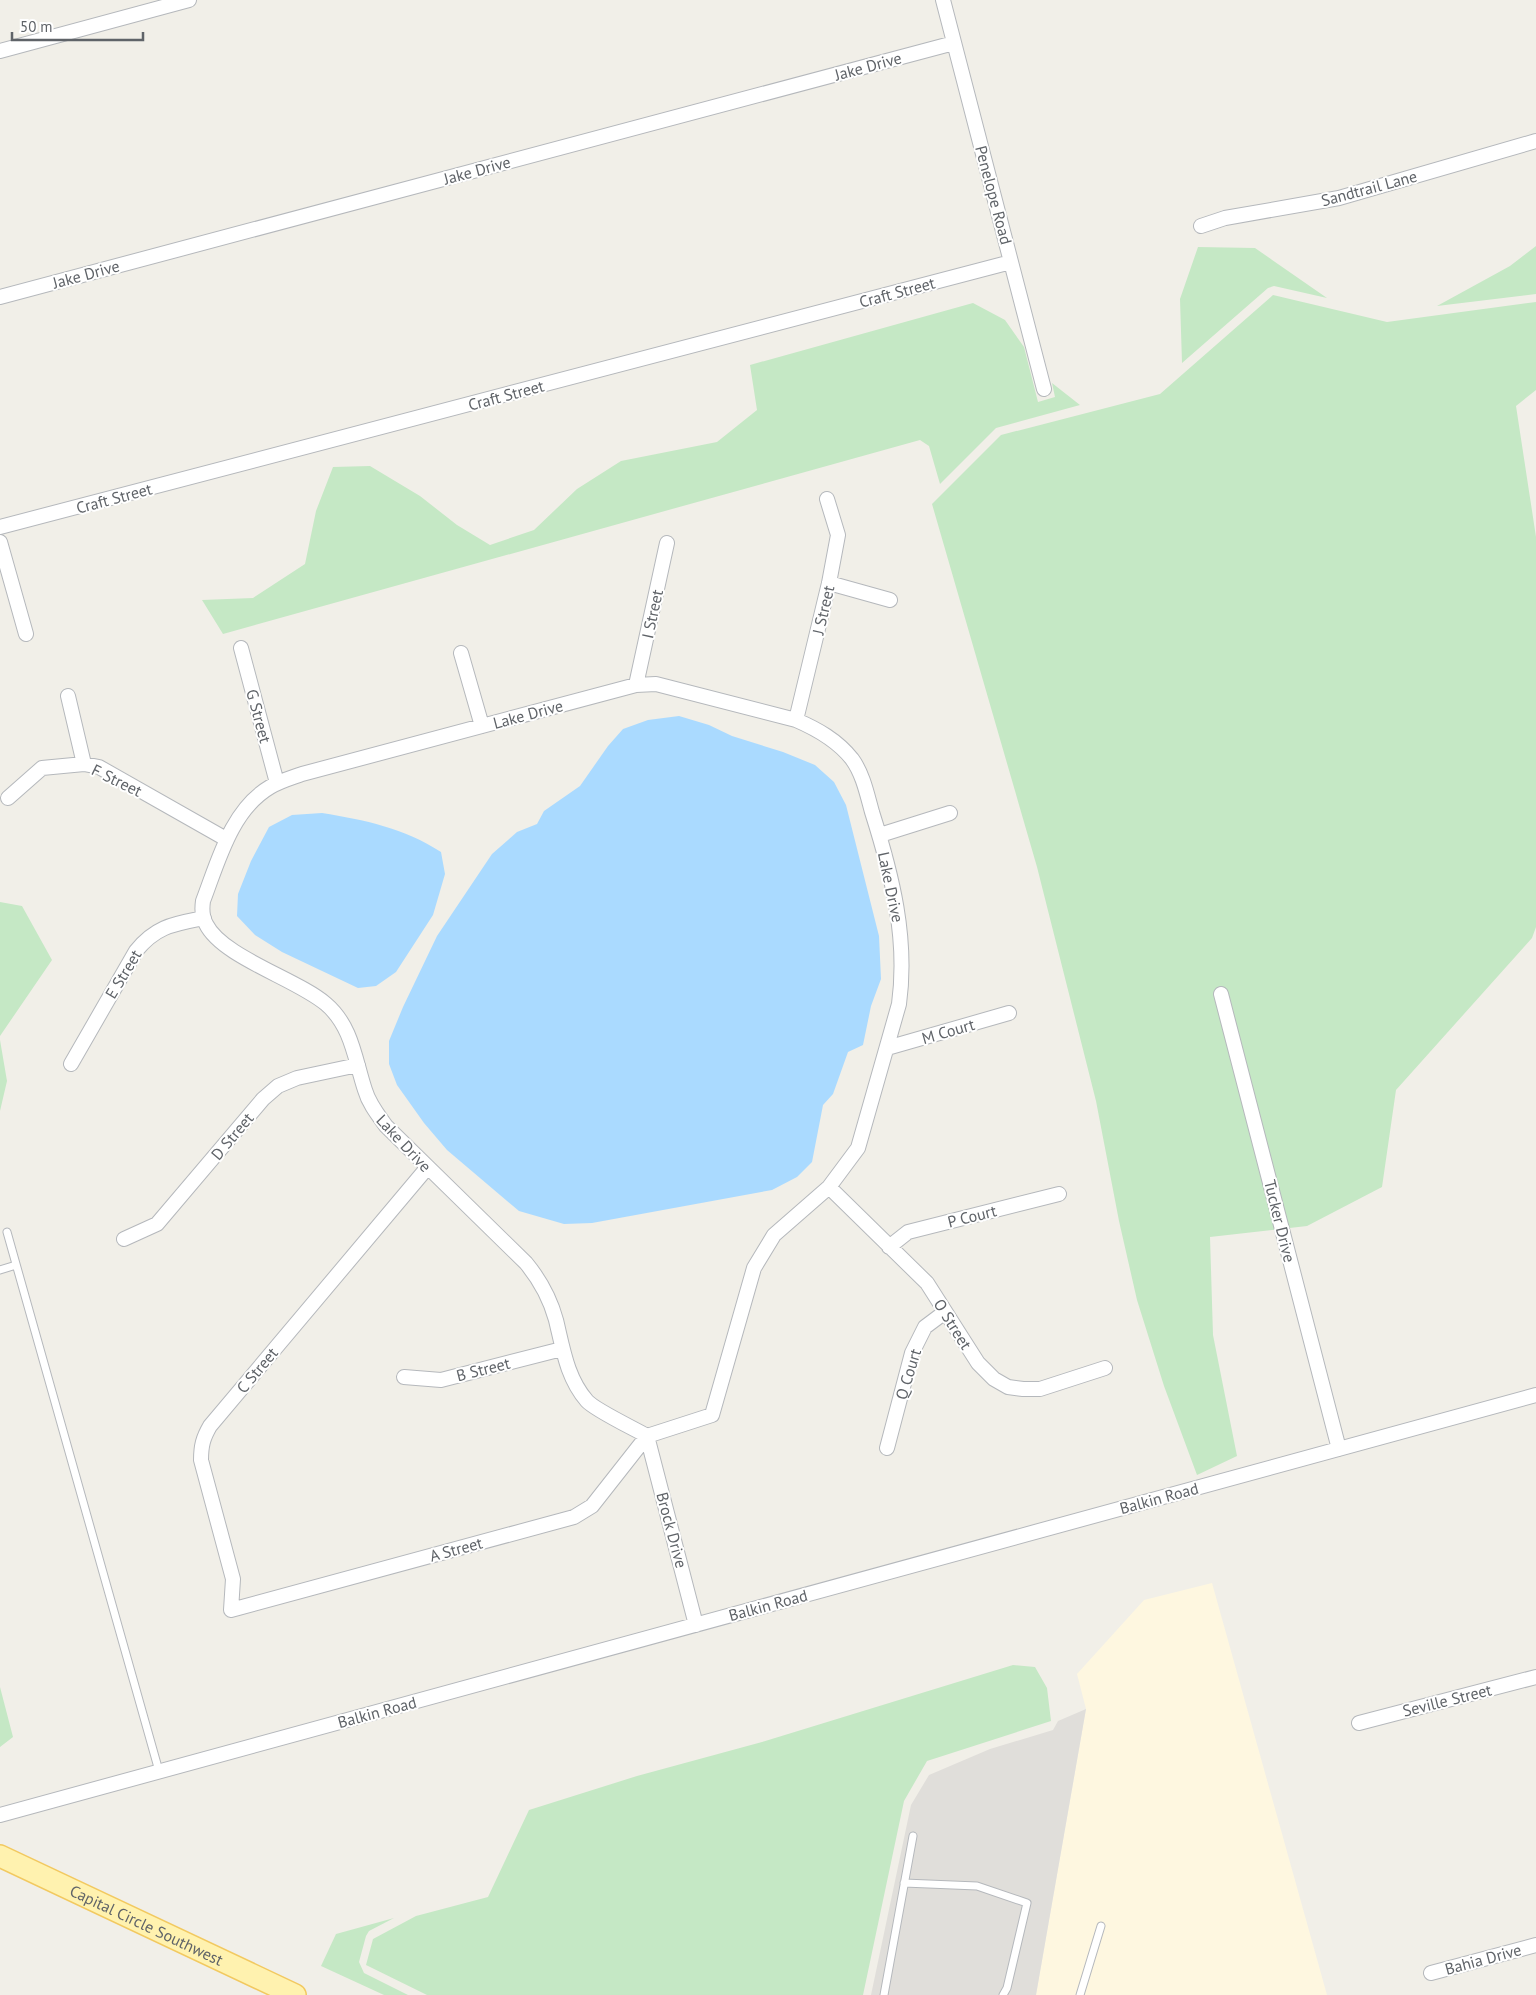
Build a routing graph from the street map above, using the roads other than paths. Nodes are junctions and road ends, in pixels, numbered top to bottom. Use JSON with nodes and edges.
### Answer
{"nodes":[{"id":1,"x":189,"y":0,"type":"edge"},
{"id":2,"x":943,"y":0,"type":"edge"},
{"id":3,"x":954,"y":43,"type":"junction"},
{"id":4,"x":0,"y":51,"type":"edge"},
{"id":5,"x":1536,"y":141,"type":"edge"},
{"id":6,"x":1201,"y":226,"type":"dead end"},
{"id":7,"x":1011,"y":262,"type":"junction"},
{"id":8,"x":0,"y":296,"type":"edge"},
{"id":9,"x":1044,"y":390,"type":"dead end"},
{"id":10,"x":827,"y":499,"type":"dead end"},
{"id":11,"x":0,"y":528,"type":"edge"},
{"id":12,"x":0,"y":542,"type":"edge"},
{"id":13,"x":667,"y":543,"type":"dead end"},
{"id":14,"x":829,"y":583,"type":"junction"},
{"id":15,"x":890,"y":600,"type":"dead end"},
{"id":16,"x":26,"y":634,"type":"dead end"},
{"id":17,"x":241,"y":648,"type":"dead end"},
{"id":18,"x":461,"y":653,"type":"dead end"},
{"id":19,"x":636,"y":685,"type":"junction"},
{"id":20,"x":68,"y":696,"type":"dead end"},
{"id":21,"x":796,"y":720,"type":"junction"},
{"id":22,"x":482,"y":726,"type":"junction"},
{"id":23,"x":84,"y":764,"type":"junction"},
{"id":24,"x":277,"y":783,"type":"junction"},
{"id":25,"x":8,"y":798,"type":"dead end"},
{"id":26,"x":950,"y":813,"type":"dead end"},
{"id":27,"x":880,"y":835,"type":"junction"},
{"id":28,"x":226,"y":839,"type":"junction"},
{"id":29,"x":204,"y":918,"type":"junction"},
{"id":30,"x":1221,"y":994,"type":"dead end"},
{"id":31,"x":1009,"y":1013,"type":"dead end"},
{"id":32,"x":887,"y":1048,"type":"junction"},
{"id":33,"x":71,"y":1064,"type":"dead end"},
{"id":34,"x":358,"y":1065,"type":"junction"},
{"id":35,"x":427,"y":1168,"type":"junction"},
{"id":36,"x":829,"y":1187,"type":"junction"},
{"id":37,"x":1059,"y":1194,"type":"dead end"},
{"id":38,"x":7,"y":1232,"type":"dead end"},
{"id":39,"x":124,"y":1239,"type":"dead end"},
{"id":40,"x":889,"y":1247,"type":"junction"},
{"id":41,"x":16,"y":1265,"type":"junction"},
{"id":42,"x":0,"y":1270,"type":"edge"},
{"id":43,"x":945,"y":1312,"type":"junction"},
{"id":44,"x":562,"y":1349,"type":"junction"},
{"id":45,"x":1105,"y":1368,"type":"dead end"},
{"id":46,"x":404,"y":1377,"type":"dead end"},
{"id":47,"x":1536,"y":1395,"type":"edge"},
{"id":48,"x":648,"y":1436,"type":"junction"},
{"id":49,"x":888,"y":1448,"type":"dead end"},
{"id":50,"x":1339,"y":1449,"type":"junction"},
{"id":51,"x":231,"y":1610,"type":"joint"},
{"id":52,"x":696,"y":1625,"type":"junction"},
{"id":53,"x":1536,"y":1677,"type":"edge"},
{"id":54,"x":1359,"y":1723,"type":"dead end"},
{"id":55,"x":159,"y":1772,"type":"junction"},
{"id":56,"x":0,"y":1815,"type":"edge"},
{"id":57,"x":912,"y":1836,"type":"dead end"},
{"id":58,"x":0,"y":1856,"type":"edge"},
{"id":59,"x":904,"y":1883,"type":"junction"},
{"id":60,"x":1101,"y":1926,"type":"dead end"},
{"id":61,"x":1536,"y":1945,"type":"edge"},
{"id":62,"x":1431,"y":1972,"type":"dead end"},
{"id":63,"x":295,"y":1995,"type":"edge"},
{"id":64,"x":884,"y":1995,"type":"edge"},
{"id":65,"x":1003,"y":1995,"type":"edge"},
{"id":66,"x":1080,"y":1995,"type":"edge"}],
"edges":[{"from":1,"to":4,"type":"street"},
{"from":2,"to":3,"type":"street","name":"Penelope Road"},
{"from":3,"to":7,"type":"street","name":"Penelope Road"},
{"from":3,"to":8,"type":"street","name":"Jake Drive"},
{"from":5,"to":6,"type":"street","name":"Sandtrail Lane"},
{"from":7,"to":9,"type":"street","name":"Penelope Road"},
{"from":7,"to":11,"type":"street","name":"Craft Street"},
{"from":10,"to":14,"type":"street","name":"J Street"},
{"from":12,"to":16,"type":"street"},
{"from":13,"to":19,"type":"street","name":"I Street"},
{"from":14,"to":15,"type":"street"},
{"from":14,"to":21,"type":"street","name":"J Street"},
{"from":17,"to":24,"type":"street","name":"G Street"},
{"from":18,"to":22,"type":"street"},
{"from":19,"to":21,"type":"street","name":"Lake Drive"},
{"from":19,"to":22,"type":"street","name":"Lake Drive"},
{"from":20,"to":23,"type":"street"},
{"from":21,"to":27,"type":"street","name":"Lake Drive"},
{"from":22,"to":24,"type":"street","name":"Lake Drive"},
{"from":23,"to":25,"type":"street","name":"F Street"},
{"from":23,"to":28,"type":"street","name":"F Street"},
{"from":24,"to":28,"type":"street","name":"Lake Drive"},
{"from":26,"to":27,"type":"street"},
{"from":27,"to":32,"type":"street","name":"Lake Drive"},
{"from":28,"to":29,"type":"street","name":"Lake Drive"},
{"from":29,"to":33,"type":"street","name":"E Street"},
{"from":29,"to":34,"type":"street","name":"Lake Drive"},
{"from":30,"to":50,"type":"street","name":"Tucker Drive"},
{"from":31,"to":32,"type":"street","name":"M Court"},
{"from":32,"to":36,"type":"street","name":"Lake Drive"},
{"from":34,"to":35,"type":"street","name":"Lake Drive"},
{"from":34,"to":39,"type":"street","name":"D Street"},
{"from":35,"to":44,"type":"street","name":"Lake Drive"},
{"from":35,"to":51,"type":"street","name":"C Street"},
{"from":36,"to":40,"type":"street","name":"O Street"},
{"from":36,"to":48,"type":"street","name":"Lake Drive"},
{"from":37,"to":40,"type":"street","name":"P Court"},
{"from":38,"to":41,"type":"lane"},
{"from":40,"to":43,"type":"street","name":"O Street"},
{"from":41,"to":42,"type":"lane"},
{"from":41,"to":55,"type":"lane"},
{"from":43,"to":45,"type":"street","name":"O Street"},
{"from":43,"to":49,"type":"street","name":"Q Court"},
{"from":44,"to":46,"type":"street","name":"B Street"},
{"from":44,"to":48,"type":"street","name":"Lake Drive"},
{"from":47,"to":50,"type":"street","name":"Balkin Road"},
{"from":48,"to":51,"type":"street","name":"A Street"},
{"from":48,"to":52,"type":"street","name":"Brock Drive"},
{"from":50,"to":52,"type":"street","name":"Balkin Road"},
{"from":52,"to":55,"type":"street","name":"Balkin Road"},
{"from":53,"to":54,"type":"street","name":"Seville Street"},
{"from":55,"to":56,"type":"street","name":"Balkin Road"},
{"from":57,"to":59,"type":"lane"},
{"from":58,"to":63,"type":"main road","name":"Capital Circle Southwest"},
{"from":59,"to":64,"type":"lane"},
{"from":59,"to":65,"type":"lane"},
{"from":60,"to":66,"type":"lane"},
{"from":61,"to":62,"type":"street","name":"Bahia Drive"}]}
